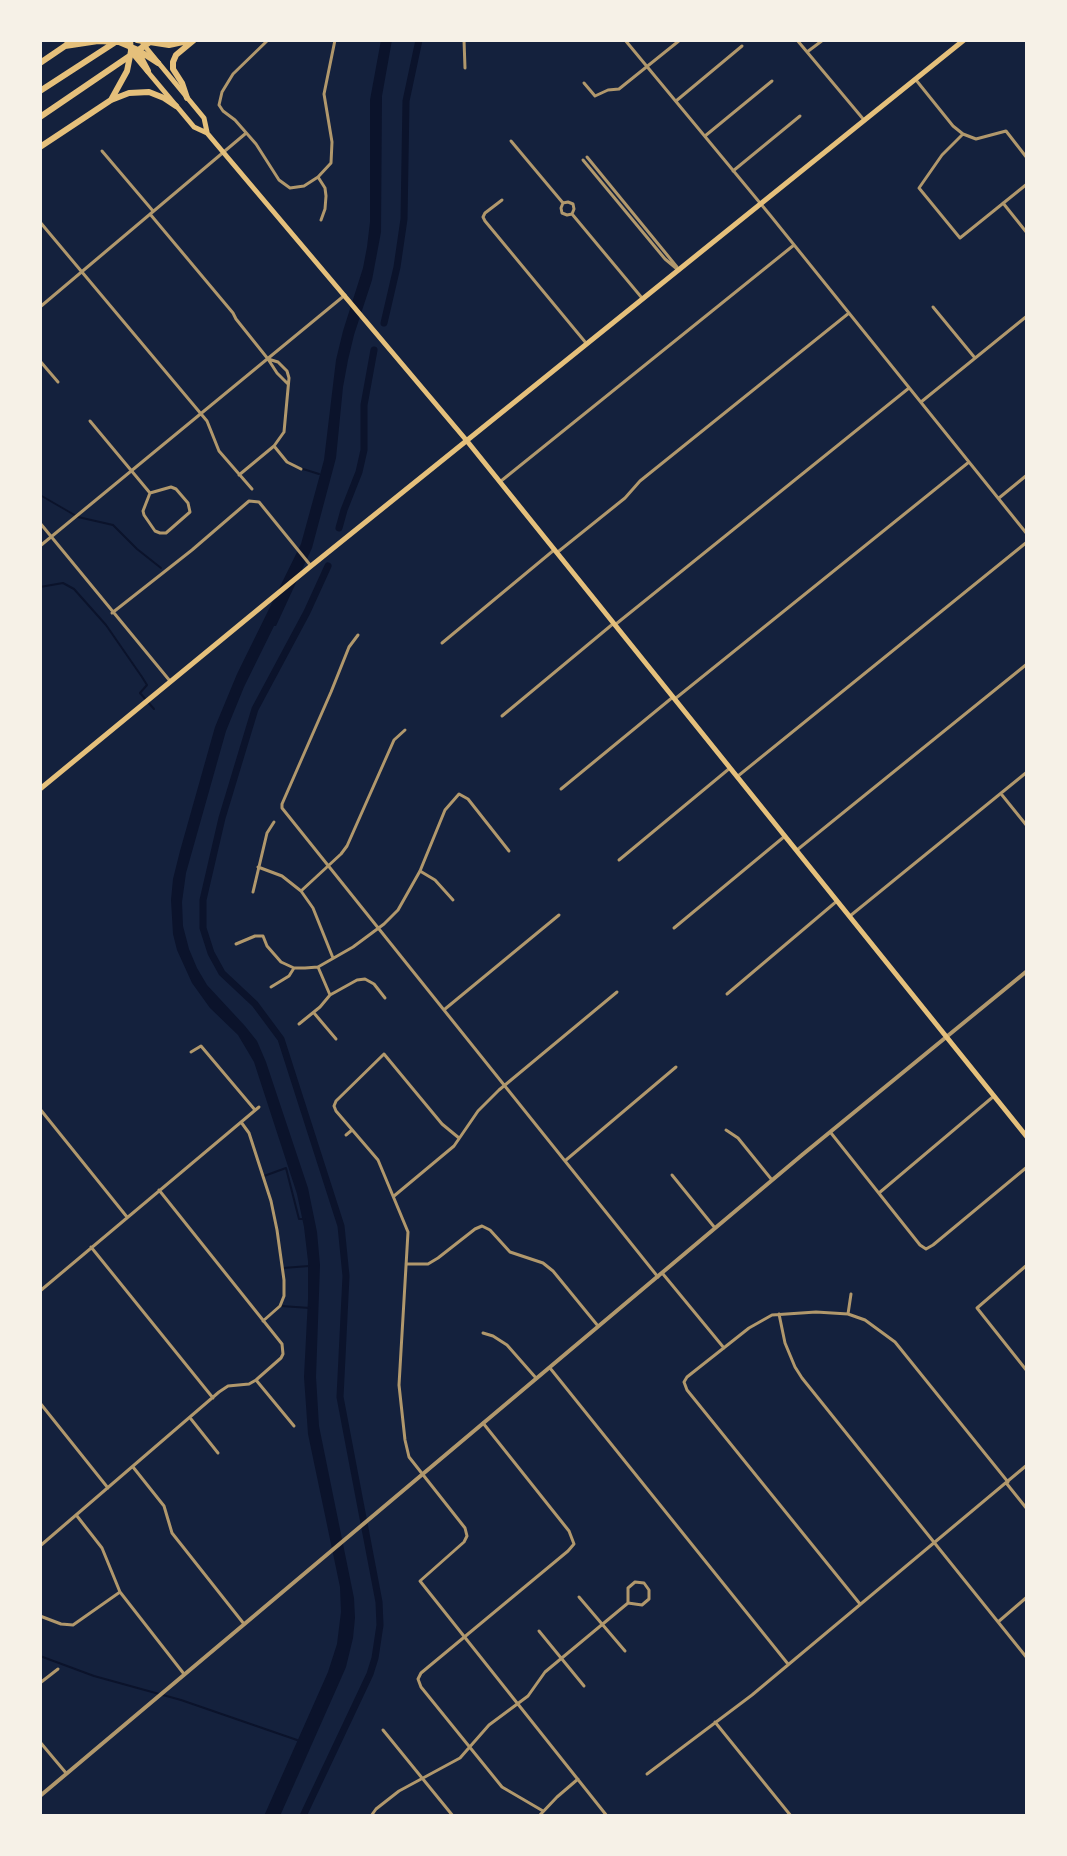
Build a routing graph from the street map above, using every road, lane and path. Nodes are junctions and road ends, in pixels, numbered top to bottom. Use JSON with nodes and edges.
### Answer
{"nodes":[{"id":1,"x":71,"y":40,"type":"edge"},
{"id":2,"x":139,"y":40,"type":"edge"},
{"id":3,"x":153,"y":40,"type":"edge"},
{"id":4,"x":193,"y":40,"type":"edge"},
{"id":5,"x":268,"y":40,"type":"edge"},
{"id":6,"x":335,"y":40,"type":"edge"},
{"id":7,"x":625,"y":40,"type":"edge"},
{"id":8,"x":680,"y":40,"type":"edge"},
{"id":9,"x":797,"y":40,"type":"edge"},
{"id":10,"x":823,"y":40,"type":"edge"},
{"id":11,"x":964,"y":40,"type":"edge"},
{"id":12,"x":98,"y":41,"type":"edge"},
{"id":13,"x":466,"y":41,"type":"edge"},
{"id":14,"x":128,"y":45,"type":"edge"},
{"id":15,"x":65,"y":46,"type":"junction"},
{"id":16,"x":742,"y":46,"type":"dead end"},
{"id":17,"x":807,"y":52,"type":"junction"},
{"id":18,"x":40,"y":63,"type":"edge"},
{"id":19,"x":158,"y":63,"type":"junction"},
{"id":20,"x":647,"y":67,"type":"junction"},
{"id":21,"x":465,"y":68,"type":"dead end"},
{"id":22,"x":148,"y":71,"type":"joint"},
{"id":23,"x":916,"y":80,"type":"junction"},
{"id":24,"x":772,"y":81,"type":"dead end"},
{"id":25,"x":584,"y":83,"type":"dead end"},
{"id":26,"x":40,"y":91,"type":"edge"},
{"id":27,"x":187,"y":98,"type":"junction"},
{"id":28,"x":111,"y":100,"type":"junction"},
{"id":29,"x":676,"y":101,"type":"junction"},
{"id":30,"x":176,"y":106,"type":"junction"},
{"id":31,"x":800,"y":116,"type":"dead end"},
{"id":32,"x":40,"y":117,"type":"edge"},
{"id":33,"x":865,"y":121,"type":"junction"},
{"id":34,"x":207,"y":133,"type":"junction"},
{"id":35,"x":246,"y":133,"type":"junction"},
{"id":36,"x":963,"y":134,"type":"junction"},
{"id":37,"x":705,"y":136,"type":"junction"},
{"id":38,"x":511,"y":141,"type":"dead end"},
{"id":39,"x":40,"y":147,"type":"edge"},
{"id":40,"x":102,"y":151,"type":"dead end"},
{"id":41,"x":224,"y":152,"type":"junction"},
{"id":42,"x":1027,"y":158,"type":"edge"},
{"id":43,"x":585,"y":159,"type":"dead end"},
{"id":44,"x":733,"y":171,"type":"junction"},
{"id":45,"x":318,"y":177,"type":"junction"},
{"id":46,"x":1027,"y":184,"type":"edge"},
{"id":47,"x":502,"y":200,"type":"dead end"},
{"id":48,"x":563,"y":203,"type":"junction"},
{"id":49,"x":1003,"y":203,"type":"junction"},
{"id":50,"x":761,"y":204,"type":"junction"},
{"id":51,"x":151,"y":212,"type":"junction"},
{"id":52,"x":572,"y":214,"type":"junction"},
{"id":53,"x":321,"y":220,"type":"dead end"},
{"id":54,"x":40,"y":222,"type":"edge"},
{"id":55,"x":1027,"y":233,"type":"edge"},
{"id":56,"x":794,"y":245,"type":"junction"},
{"id":57,"x":679,"y":270,"type":"junction"},
{"id":58,"x":82,"y":272,"type":"junction"},
{"id":59,"x":345,"y":295,"type":"junction"},
{"id":60,"x":643,"y":299,"type":"junction"},
{"id":61,"x":40,"y":307,"type":"edge"},
{"id":62,"x":933,"y":307,"type":"dead end"},
{"id":63,"x":849,"y":313,"type":"junction"},
{"id":64,"x":1027,"y":316,"type":"edge"},
{"id":65,"x":587,"y":344,"type":"junction"},
{"id":66,"x":975,"y":358,"type":"junction"},
{"id":67,"x":268,"y":359,"type":"junction"},
{"id":68,"x":40,"y":361,"type":"edge"},
{"id":69,"x":58,"y":382,"type":"dead end"},
{"id":70,"x":288,"y":384,"type":"junction"},
{"id":71,"x":909,"y":388,"type":"junction"},
{"id":72,"x":921,"y":402,"type":"junction"},
{"id":73,"x":201,"y":414,"type":"junction"},
{"id":74,"x":90,"y":421,"type":"dead end"},
{"id":75,"x":467,"y":441,"type":"junction"},
{"id":76,"x":274,"y":446,"type":"junction"},
{"id":77,"x":969,"y":462,"type":"junction"},
{"id":78,"x":301,"y":469,"type":"dead end"},
{"id":79,"x":132,"y":471,"type":"junction"},
{"id":80,"x":239,"y":475,"type":"junction"},
{"id":81,"x":1027,"y":475,"type":"edge"},
{"id":82,"x":500,"y":482,"type":"junction"},
{"id":83,"x":252,"y":489,"type":"dead end"},
{"id":84,"x":150,"y":493,"type":"junction"},
{"id":85,"x":998,"y":498,"type":"junction"},
{"id":86,"x":40,"y":523,"type":"edge"},
{"id":87,"x":1027,"y":534,"type":"edge"},
{"id":88,"x":51,"y":539,"type":"junction"},
{"id":89,"x":1027,"y":542,"type":"edge"},
{"id":90,"x":40,"y":546,"type":"edge"},
{"id":91,"x":556,"y":551,"type":"junction"},
{"id":92,"x":313,"y":564,"type":"junction"},
{"id":93,"x":112,"y":613,"type":"junction"},
{"id":94,"x":614,"y":624,"type":"junction"},
{"id":95,"x":358,"y":635,"type":"dead end"},
{"id":96,"x":442,"y":643,"type":"dead end"},
{"id":97,"x":1027,"y":664,"type":"edge"},
{"id":98,"x":170,"y":682,"type":"junction"},
{"id":99,"x":674,"y":698,"type":"junction"},
{"id":100,"x":502,"y":716,"type":"dead end"},
{"id":101,"x":405,"y":730,"type":"dead end"},
{"id":102,"x":730,"y":768,"type":"junction"},
{"id":103,"x":1027,"y":772,"type":"edge"},
{"id":104,"x":737,"y":777,"type":"junction"},
{"id":105,"x":40,"y":789,"type":"edge"},
{"id":106,"x":561,"y":789,"type":"dead end"},
{"id":107,"x":1001,"y":793,"type":"junction"},
{"id":108,"x":274,"y":822,"type":"dead end"},
{"id":109,"x":1027,"y":826,"type":"edge"},
{"id":110,"x":785,"y":836,"type":"junction"},
{"id":111,"x":796,"y":850,"type":"junction"},
{"id":112,"x":509,"y":851,"type":"dead end"},
{"id":113,"x":619,"y":860,"type":"dead end"},
{"id":114,"x":327,"y":865,"type":"junction"},
{"id":115,"x":258,"y":867,"type":"junction"},
{"id":116,"x":420,"y":871,"type":"junction"},
{"id":117,"x":301,"y":891,"type":"junction"},
{"id":118,"x":253,"y":892,"type":"dead end"},
{"id":119,"x":453,"y":900,"type":"dead end"},
{"id":120,"x":837,"y":901,"type":"junction"},
{"id":121,"x":559,"y":915,"type":"dead end"},
{"id":122,"x":849,"y":916,"type":"junction"},
{"id":123,"x":674,"y":928,"type":"dead end"},
{"id":124,"x":378,"y":929,"type":"junction"},
{"id":125,"x":236,"y":944,"type":"dead end"},
{"id":126,"x":333,"y":958,"type":"junction"},
{"id":127,"x":318,"y":967,"type":"junction"},
{"id":128,"x":294,"y":968,"type":"junction"},
{"id":129,"x":1027,"y":972,"type":"edge"},
{"id":130,"x":271,"y":987,"type":"dead end"},
{"id":131,"x":617,"y":992,"type":"dead end"},
{"id":132,"x":727,"y":994,"type":"dead end"},
{"id":133,"x":330,"y":995,"type":"junction"},
{"id":134,"x":385,"y":998,"type":"dead end"},
{"id":135,"x":444,"y":1010,"type":"junction"},
{"id":136,"x":314,"y":1013,"type":"junction"},
{"id":137,"x":299,"y":1024,"type":"dead end"},
{"id":138,"x":947,"y":1037,"type":"junction"},
{"id":139,"x":336,"y":1039,"type":"dead end"},
{"id":140,"x":191,"y":1052,"type":"dead end"},
{"id":141,"x":676,"y":1067,"type":"dead end"},
{"id":142,"x":504,"y":1086,"type":"junction"},
{"id":143,"x":994,"y":1096,"type":"junction"},
{"id":144,"x":40,"y":1109,"type":"edge"},
{"id":145,"x":241,"y":1122,"type":"junction"},
{"id":146,"x":352,"y":1130,"type":"junction"},
{"id":147,"x":726,"y":1130,"type":"dead end"},
{"id":148,"x":831,"y":1132,"type":"junction"},
{"id":149,"x":346,"y":1135,"type":"dead end"},
{"id":150,"x":1027,"y":1137,"type":"edge"},
{"id":151,"x":459,"y":1138,"type":"junction"},
{"id":152,"x":565,"y":1161,"type":"junction"},
{"id":153,"x":1027,"y":1167,"type":"edge"},
{"id":154,"x":672,"y":1175,"type":"dead end"},
{"id":155,"x":772,"y":1181,"type":"junction"},
{"id":156,"x":159,"y":1190,"type":"junction"},
{"id":157,"x":879,"y":1193,"type":"junction"},
{"id":158,"x":394,"y":1196,"type":"junction"},
{"id":159,"x":127,"y":1217,"type":"junction"},
{"id":160,"x":715,"y":1229,"type":"junction"},
{"id":161,"x":91,"y":1247,"type":"junction"},
{"id":162,"x":406,"y":1264,"type":"junction"},
{"id":163,"x":1027,"y":1265,"type":"edge"},
{"id":164,"x":660,"y":1275,"type":"junction"},
{"id":165,"x":40,"y":1291,"type":"edge"},
{"id":166,"x":851,"y":1294,"type":"dead end"},
{"id":167,"x":779,"y":1314,"type":"junction"},
{"id":168,"x":848,"y":1314,"type":"junction"},
{"id":169,"x":263,"y":1321,"type":"junction"},
{"id":170,"x":598,"y":1326,"type":"junction"},
{"id":171,"x":483,"y":1333,"type":"dead end"},
{"id":172,"x":724,"y":1348,"type":"junction"},
{"id":173,"x":549,"y":1367,"type":"junction"},
{"id":174,"x":1026,"y":1368,"type":"edge"},
{"id":175,"x":536,"y":1378,"type":"junction"},
{"id":176,"x":256,"y":1380,"type":"junction"},
{"id":177,"x":213,"y":1398,"type":"junction"},
{"id":178,"x":40,"y":1403,"type":"edge"},
{"id":179,"x":190,"y":1418,"type":"junction"},
{"id":180,"x":483,"y":1423,"type":"junction"},
{"id":181,"x":294,"y":1426,"type":"dead end"},
{"id":182,"x":218,"y":1453,"type":"dead end"},
{"id":183,"x":1027,"y":1465,"type":"edge"},
{"id":184,"x":133,"y":1467,"type":"junction"},
{"id":185,"x":423,"y":1473,"type":"junction"},
{"id":186,"x":1007,"y":1482,"type":"junction"},
{"id":187,"x":108,"y":1488,"type":"junction"},
{"id":188,"x":1027,"y":1509,"type":"edge"},
{"id":189,"x":76,"y":1515,"type":"junction"},
{"id":190,"x":933,"y":1543,"type":"junction"},
{"id":191,"x":40,"y":1546,"type":"edge"},
{"id":192,"x":120,"y":1592,"type":"junction"},
{"id":193,"x":579,"y":1597,"type":"dead end"},
{"id":194,"x":1027,"y":1597,"type":"edge"},
{"id":195,"x":628,"y":1603,"type":"junction"},
{"id":196,"x":860,"y":1604,"type":"junction"},
{"id":197,"x":40,"y":1616,"type":"edge"},
{"id":198,"x":998,"y":1622,"type":"junction"},
{"id":199,"x":244,"y":1624,"type":"junction"},
{"id":200,"x":602,"y":1624,"type":"junction"},
{"id":201,"x":539,"y":1631,"type":"dead end"},
{"id":202,"x":465,"y":1638,"type":"junction"},
{"id":203,"x":625,"y":1651,"type":"dead end"},
{"id":204,"x":1027,"y":1658,"type":"edge"},
{"id":205,"x":561,"y":1659,"type":"junction"},
{"id":206,"x":788,"y":1664,"type":"junction"},
{"id":207,"x":58,"y":1669,"type":"dead end"},
{"id":208,"x":184,"y":1674,"type":"junction"},
{"id":209,"x":40,"y":1683,"type":"edge"},
{"id":210,"x":584,"y":1686,"type":"dead end"},
{"id":211,"x":517,"y":1704,"type":"junction"},
{"id":212,"x":715,"y":1722,"type":"junction"},
{"id":213,"x":383,"y":1730,"type":"dead end"},
{"id":214,"x":40,"y":1742,"type":"edge"},
{"id":215,"x":470,"y":1748,"type":"junction"},
{"id":216,"x":66,"y":1773,"type":"junction"},
{"id":217,"x":647,"y":1774,"type":"dead end"},
{"id":218,"x":422,"y":1778,"type":"junction"},
{"id":219,"x":578,"y":1779,"type":"junction"},
{"id":220,"x":40,"y":1796,"type":"edge"},
{"id":221,"x":543,"y":1811,"type":"junction"},
{"id":222,"x":371,"y":1816,"type":"edge"},
{"id":223,"x":453,"y":1816,"type":"edge"},
{"id":224,"x":539,"y":1816,"type":"edge"},
{"id":225,"x":607,"y":1816,"type":"edge"},
{"id":226,"x":791,"y":1816,"type":"edge"}],
"edges":[{"from":1,"to":15,"type":"highway"},
{"from":2,"to":4,"type":"highway"},
{"from":2,"to":14,"type":"highway"},
{"from":2,"to":19,"type":"main road"},
{"from":3,"to":32,"type":"highway"},
{"from":4,"to":27,"type":"highway"},
{"from":5,"to":35,"type":"street"},
{"from":6,"to":45,"type":"street"},
{"from":7,"to":20,"type":"street"},
{"from":8,"to":20,"type":"street"},
{"from":9,"to":17,"type":"street"},
{"from":10,"to":17,"type":"street"},
{"from":11,"to":23,"type":"main road"},
{"from":12,"to":14,"type":"highway"},
{"from":12,"to":15,"type":"highway"},
{"from":13,"to":21,"type":"street"},
{"from":14,"to":19,"type":"highway"},
{"from":14,"to":22,"type":"highway"},
{"from":14,"to":26,"type":"highway"},
{"from":14,"to":28,"type":"highway"},
{"from":15,"to":18,"type":"highway"},
{"from":16,"to":29,"type":"street"},
{"from":17,"to":33,"type":"street"},
{"from":19,"to":27,"type":"main road"},
{"from":20,"to":25,"type":"street"},
{"from":20,"to":29,"type":"street"},
{"from":22,"to":30,"type":"main road"},
{"from":23,"to":33,"type":"main road"},
{"from":23,"to":36,"type":"street"},
{"from":24,"to":37,"type":"street"},
{"from":27,"to":34,"type":"main road"},
{"from":28,"to":30,"type":"highway"},
{"from":28,"to":39,"type":"highway"},
{"from":29,"to":37,"type":"street"},
{"from":30,"to":34,"type":"main road"},
{"from":31,"to":44,"type":"street"},
{"from":33,"to":50,"type":"main road"},
{"from":34,"to":41,"type":"main road"},
{"from":35,"to":41,"type":"street"},
{"from":35,"to":45,"type":"street"},
{"from":36,"to":42,"type":"street"},
{"from":36,"to":49,"type":"street"},
{"from":37,"to":44,"type":"street"},
{"from":38,"to":48,"type":"street"},
{"from":40,"to":51,"type":"street"},
{"from":41,"to":51,"type":"street"},
{"from":41,"to":59,"type":"main road"},
{"from":43,"to":57,"type":"street"},
{"from":44,"to":50,"type":"street"},
{"from":45,"to":53,"type":"street"},
{"from":46,"to":49,"type":"street"},
{"from":47,"to":65,"type":"street"},
{"from":48,"to":52,"type":"street"},
{"from":48,"to":52,"type":"street"},
{"from":49,"to":55,"type":"street"},
{"from":50,"to":56,"type":"street"},
{"from":50,"to":57,"type":"main road"},
{"from":51,"to":58,"type":"street"},
{"from":51,"to":67,"type":"street"},
{"from":52,"to":60,"type":"street"},
{"from":54,"to":58,"type":"street"},
{"from":56,"to":63,"type":"street"},
{"from":56,"to":82,"type":"street"},
{"from":57,"to":60,"type":"main road"},
{"from":58,"to":61,"type":"street"},
{"from":58,"to":73,"type":"street"},
{"from":59,"to":67,"type":"street"},
{"from":59,"to":75,"type":"main road"},
{"from":60,"to":65,"type":"main road"},
{"from":62,"to":66,"type":"street"},
{"from":63,"to":71,"type":"street"},
{"from":63,"to":91,"type":"street"},
{"from":64,"to":66,"type":"street"},
{"from":65,"to":75,"type":"main road"},
{"from":66,"to":72,"type":"street"},
{"from":67,"to":70,"type":"street"},
{"from":67,"to":70,"type":"street"},
{"from":67,"to":73,"type":"street"},
{"from":68,"to":69,"type":"street"},
{"from":70,"to":76,"type":"street"},
{"from":71,"to":72,"type":"street"},
{"from":71,"to":94,"type":"street"},
{"from":72,"to":77,"type":"street"},
{"from":73,"to":79,"type":"street"},
{"from":73,"to":80,"type":"street"},
{"from":74,"to":79,"type":"street"},
{"from":75,"to":82,"type":"main road"},
{"from":75,"to":92,"type":"main road"},
{"from":76,"to":78,"type":"street"},
{"from":76,"to":80,"type":"street"},
{"from":77,"to":85,"type":"street"},
{"from":77,"to":99,"type":"street"},
{"from":79,"to":84,"type":"street"},
{"from":79,"to":88,"type":"street"},
{"from":80,"to":83,"type":"street"},
{"from":81,"to":85,"type":"street"},
{"from":82,"to":91,"type":"main road"},
{"from":84,"to":84,"type":"street"},
{"from":85,"to":87,"type":"street"},
{"from":86,"to":88,"type":"street"},
{"from":88,"to":90,"type":"street"},
{"from":88,"to":93,"type":"street"},
{"from":89,"to":104,"type":"street"},
{"from":91,"to":94,"type":"main road"},
{"from":91,"to":96,"type":"street"},
{"from":92,"to":93,"type":"street"},
{"from":92,"to":98,"type":"main road"},
{"from":93,"to":98,"type":"street"},
{"from":94,"to":99,"type":"main road"},
{"from":94,"to":100,"type":"street"},
{"from":95,"to":114,"type":"street"},
{"from":97,"to":111,"type":"street"},
{"from":98,"to":105,"type":"main road"},
{"from":99,"to":102,"type":"main road"},
{"from":99,"to":106,"type":"street"},
{"from":101,"to":114,"type":"street"},
{"from":102,"to":104,"type":"main road"},
{"from":102,"to":113,"type":"street"},
{"from":103,"to":107,"type":"street"},
{"from":104,"to":110,"type":"main road"},
{"from":107,"to":109,"type":"street"},
{"from":107,"to":122,"type":"street"},
{"from":108,"to":115,"type":"street"},
{"from":110,"to":111,"type":"main road"},
{"from":110,"to":123,"type":"street"},
{"from":111,"to":120,"type":"main road"},
{"from":112,"to":116,"type":"street"},
{"from":114,"to":117,"type":"street"},
{"from":114,"to":124,"type":"street"},
{"from":115,"to":117,"type":"street"},
{"from":115,"to":118,"type":"street"},
{"from":116,"to":119,"type":"street"},
{"from":116,"to":124,"type":"street"},
{"from":117,"to":126,"type":"street"},
{"from":120,"to":122,"type":"main road"},
{"from":120,"to":132,"type":"street"},
{"from":121,"to":135,"type":"street"},
{"from":122,"to":138,"type":"main road"},
{"from":124,"to":126,"type":"street"},
{"from":124,"to":135,"type":"street"},
{"from":125,"to":128,"type":"street"},
{"from":126,"to":127,"type":"street"},
{"from":127,"to":128,"type":"street"},
{"from":127,"to":133,"type":"street"},
{"from":128,"to":130,"type":"street"},
{"from":129,"to":138,"type":"street"},
{"from":131,"to":142,"type":"street"},
{"from":133,"to":134,"type":"street"},
{"from":133,"to":136,"type":"street"},
{"from":135,"to":142,"type":"street"},
{"from":136,"to":137,"type":"street"},
{"from":136,"to":139,"type":"street"},
{"from":138,"to":143,"type":"main road"},
{"from":138,"to":148,"type":"street"},
{"from":140,"to":145,"type":"street"},
{"from":141,"to":152,"type":"street"},
{"from":142,"to":151,"type":"street"},
{"from":142,"to":152,"type":"street"},
{"from":143,"to":150,"type":"main road"},
{"from":143,"to":157,"type":"street"},
{"from":144,"to":159,"type":"street"},
{"from":145,"to":156,"type":"street"},
{"from":145,"to":169,"type":"street"},
{"from":146,"to":149,"type":"street"},
{"from":146,"to":151,"type":"street"},
{"from":146,"to":158,"type":"street"},
{"from":147,"to":155,"type":"street"},
{"from":148,"to":155,"type":"street"},
{"from":148,"to":157,"type":"street"},
{"from":151,"to":158,"type":"street"},
{"from":152,"to":164,"type":"street"},
{"from":153,"to":157,"type":"street"},
{"from":154,"to":160,"type":"street"},
{"from":155,"to":160,"type":"street"},
{"from":156,"to":159,"type":"street"},
{"from":156,"to":169,"type":"street"},
{"from":158,"to":162,"type":"street"},
{"from":159,"to":161,"type":"street"},
{"from":160,"to":164,"type":"street"},
{"from":161,"to":165,"type":"street"},
{"from":161,"to":177,"type":"street"},
{"from":162,"to":170,"type":"street"},
{"from":162,"to":185,"type":"street"},
{"from":163,"to":174,"type":"street"},
{"from":164,"to":170,"type":"street"},
{"from":164,"to":172,"type":"street"},
{"from":166,"to":168,"type":"street"},
{"from":167,"to":168,"type":"street"},
{"from":167,"to":172,"type":"street"},
{"from":167,"to":190,"type":"street"},
{"from":168,"to":186,"type":"street"},
{"from":169,"to":176,"type":"street"},
{"from":170,"to":173,"type":"street"},
{"from":171,"to":175,"type":"street"},
{"from":172,"to":196,"type":"street"},
{"from":173,"to":175,"type":"street"},
{"from":173,"to":206,"type":"street"},
{"from":175,"to":180,"type":"street"},
{"from":176,"to":177,"type":"street"},
{"from":176,"to":181,"type":"street"},
{"from":177,"to":179,"type":"street"},
{"from":178,"to":187,"type":"street"},
{"from":179,"to":182,"type":"street"},
{"from":179,"to":184,"type":"street"},
{"from":180,"to":185,"type":"street"},
{"from":180,"to":202,"type":"street"},
{"from":183,"to":186,"type":"street"},
{"from":184,"to":187,"type":"street"},
{"from":184,"to":199,"type":"street"},
{"from":185,"to":199,"type":"street"},
{"from":185,"to":202,"type":"street"},
{"from":186,"to":188,"type":"street"},
{"from":186,"to":190,"type":"street"},
{"from":187,"to":189,"type":"street"},
{"from":189,"to":191,"type":"street"},
{"from":189,"to":192,"type":"street"},
{"from":190,"to":196,"type":"street"},
{"from":190,"to":198,"type":"street"},
{"from":192,"to":197,"type":"street"},
{"from":192,"to":208,"type":"street"},
{"from":193,"to":200,"type":"street"},
{"from":194,"to":198,"type":"street"},
{"from":195,"to":195,"type":"street"},
{"from":195,"to":200,"type":"street"},
{"from":196,"to":206,"type":"street"},
{"from":198,"to":204,"type":"street"},
{"from":199,"to":208,"type":"street"},
{"from":200,"to":203,"type":"street"},
{"from":200,"to":205,"type":"street"},
{"from":201,"to":205,"type":"street"},
{"from":202,"to":211,"type":"street"},
{"from":202,"to":215,"type":"street"},
{"from":205,"to":210,"type":"street"},
{"from":205,"to":211,"type":"street"},
{"from":206,"to":212,"type":"street"},
{"from":207,"to":209,"type":"street"},
{"from":208,"to":216,"type":"street"},
{"from":211,"to":215,"type":"street"},
{"from":211,"to":219,"type":"street"},
{"from":212,"to":217,"type":"street"},
{"from":212,"to":226,"type":"street"},
{"from":213,"to":218,"type":"street"},
{"from":214,"to":216,"type":"street"},
{"from":215,"to":218,"type":"street"},
{"from":215,"to":221,"type":"street"},
{"from":216,"to":220,"type":"street"},
{"from":218,"to":222,"type":"street"},
{"from":218,"to":223,"type":"street"},
{"from":219,"to":221,"type":"street"},
{"from":219,"to":225,"type":"street"},
{"from":221,"to":224,"type":"street"}]}
